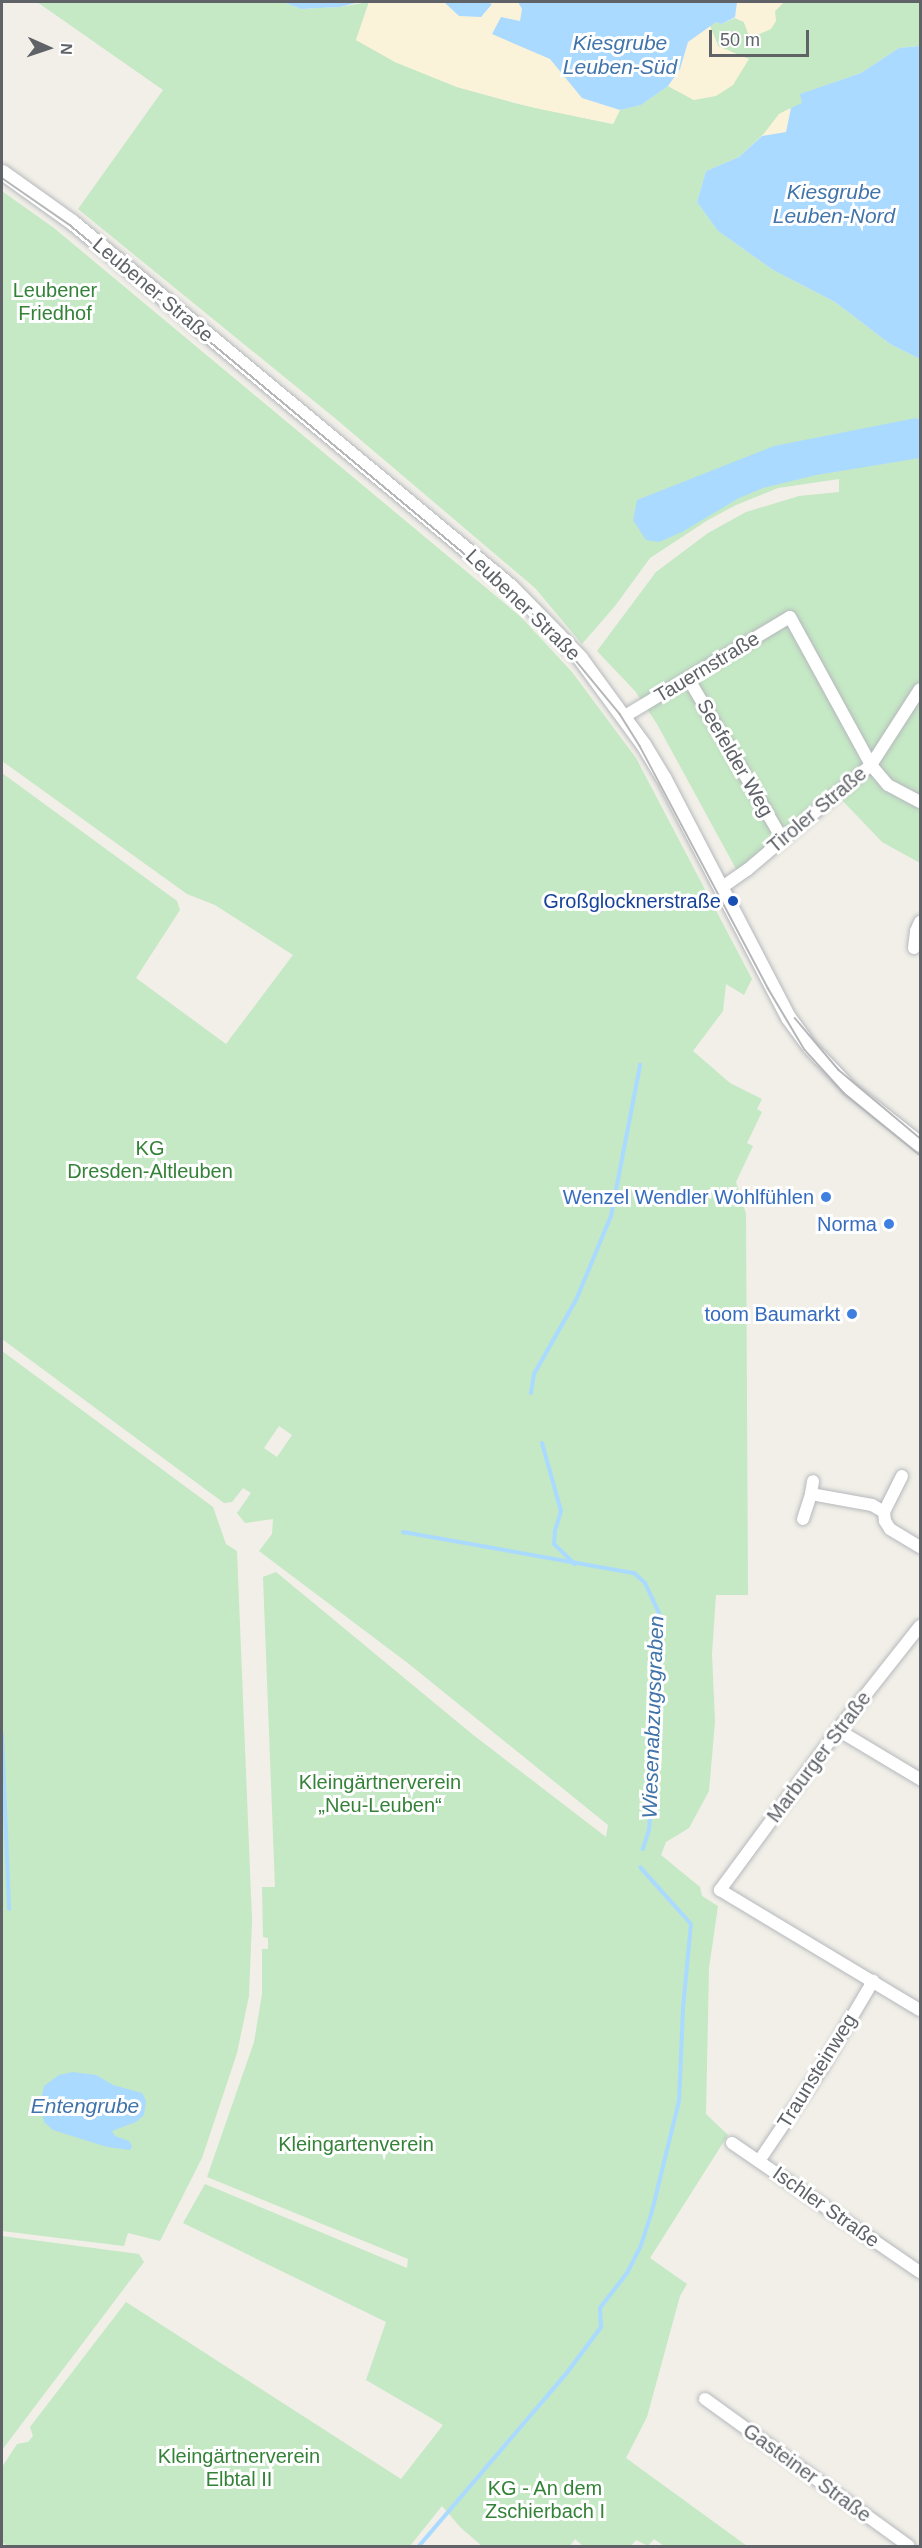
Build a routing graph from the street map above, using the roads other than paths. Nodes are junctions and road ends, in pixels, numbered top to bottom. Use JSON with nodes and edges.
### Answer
{"nodes":[{"id":1,"x":2,"y":172,"type":"edge"},
{"id":2,"x":688,"y":678,"type":"junction"},
{"id":3,"x":921,"y":689,"type":"edge"},
{"id":4,"x":625,"y":716,"type":"junction"},
{"id":5,"x":871,"y":765,"type":"junction"},
{"id":6,"x":921,"y":802,"type":"edge"},
{"id":7,"x":782,"y":838,"type":"junction"},
{"id":8,"x":721,"y":888,"type":"junction"},
{"id":9,"x":921,"y":922,"type":"edge"},
{"id":10,"x":914,"y":948,"type":"dead end"},
{"id":11,"x":921,"y":1144,"type":"edge"},
{"id":12,"x":902,"y":1476,"type":"dead end"},
{"id":13,"x":884,"y":1512,"type":"junction"},
{"id":14,"x":803,"y":1519,"type":"dead end"},
{"id":15,"x":921,"y":1547,"type":"edge"},
{"id":16,"x":921,"y":1626,"type":"edge"},
{"id":17,"x":838,"y":1730,"type":"junction"},
{"id":18,"x":921,"y":1779,"type":"edge"},
{"id":19,"x":873,"y":1981,"type":"junction"},
{"id":20,"x":921,"y":2010,"type":"edge"},
{"id":21,"x":732,"y":2143,"type":"dead end"},
{"id":22,"x":759,"y":2161,"type":"junction"},
{"id":23,"x":921,"y":2272,"type":"edge"},
{"id":24,"x":705,"y":2399,"type":"dead end"},
{"id":25,"x":909,"y":2547,"type":"edge"}],
"edges":[{"from":1,"to":4,"type":"street","name":"Leubener Straße"},
{"from":2,"to":4,"type":"street","name":"Tauernstraße"},
{"from":2,"to":5,"type":"street","name":"Tauernstraße"},
{"from":2,"to":7,"type":"street","name":"Seefelder Weg"},
{"from":3,"to":5,"type":"street","name":"Tiroler Straße"},
{"from":4,"to":8,"type":"street","name":"Leubener Straße"},
{"from":5,"to":6,"type":"street"},
{"from":5,"to":7,"type":"street","name":"Tiroler Straße"},
{"from":7,"to":8,"type":"street","name":"Tiroler Straße"},
{"from":8,"to":11,"type":"street","name":"Leubener Straße"},
{"from":9,"to":10,"type":"street"},
{"from":12,"to":13,"type":"street"},
{"from":13,"to":14,"type":"street"},
{"from":13,"to":15,"type":"street"},
{"from":16,"to":17,"type":"street","name":"Marburger Straße"},
{"from":17,"to":18,"type":"street"},
{"from":17,"to":19,"type":"street","name":"Marburger Straße"},
{"from":19,"to":20,"type":"street"},
{"from":19,"to":22,"type":"street","name":"Traunsteinweg"},
{"from":21,"to":22,"type":"street","name":"Ischler Straße"},
{"from":22,"to":23,"type":"street","name":"Ischler Straße"},
{"from":24,"to":25,"type":"street","name":"Gasteiner Straße"}]}
